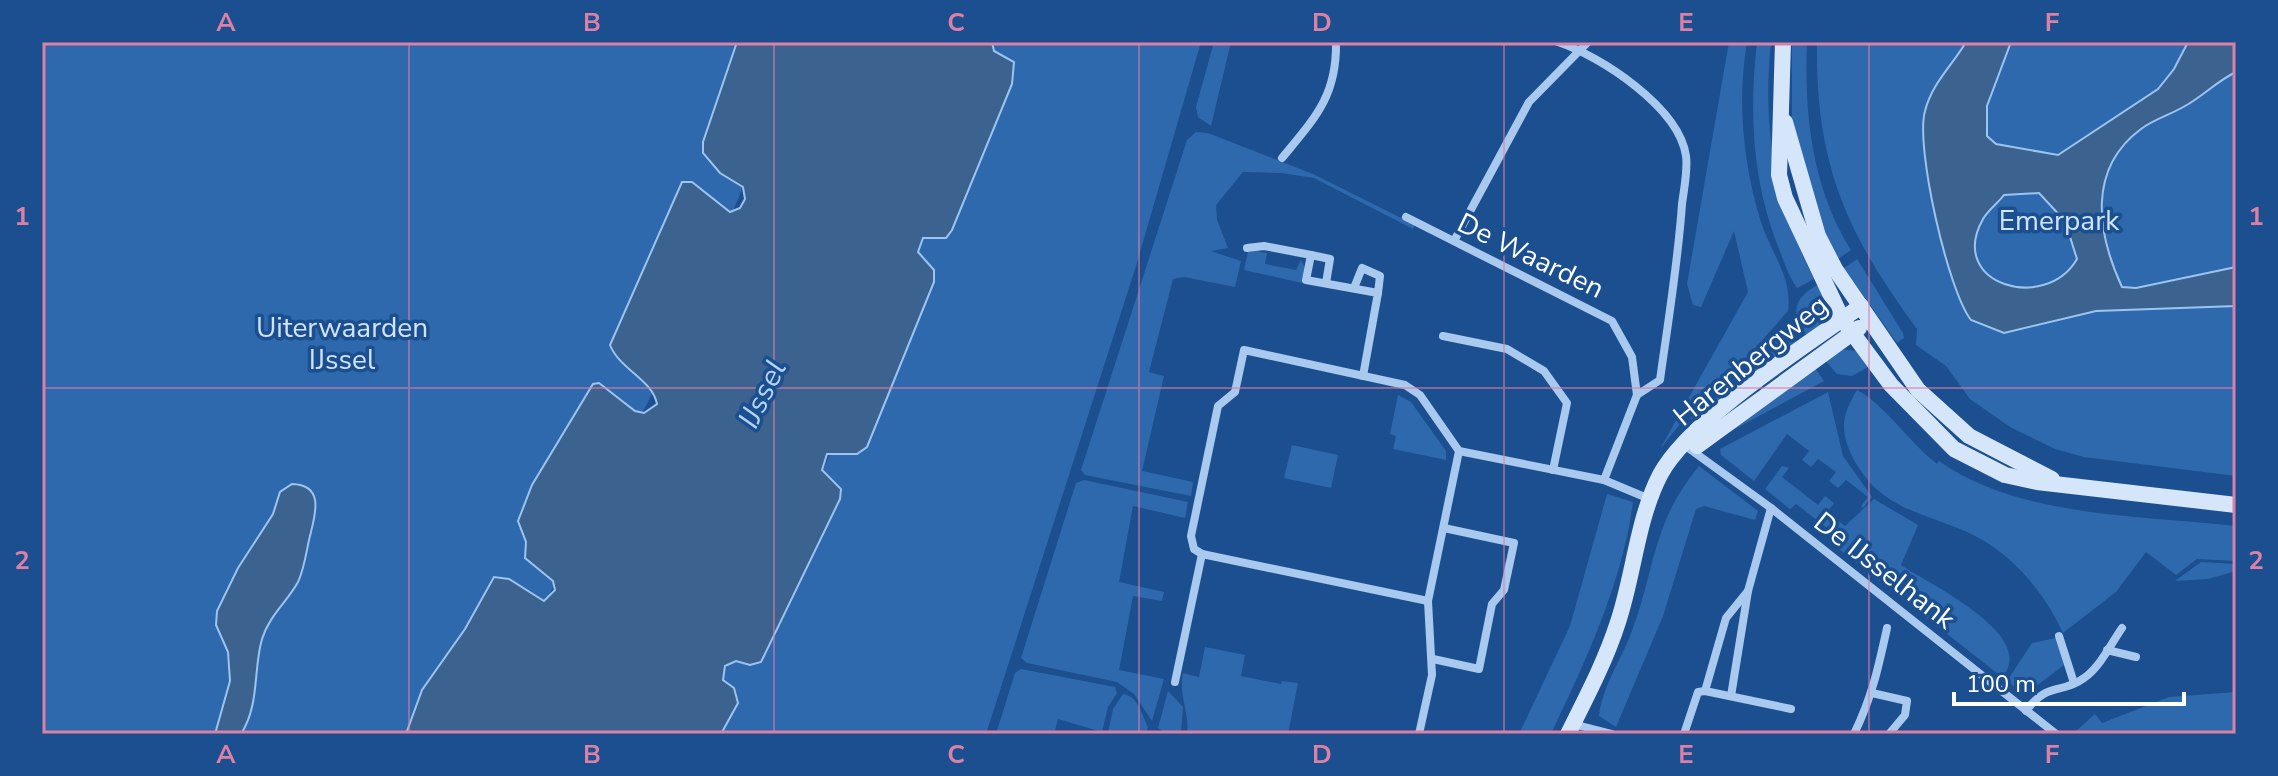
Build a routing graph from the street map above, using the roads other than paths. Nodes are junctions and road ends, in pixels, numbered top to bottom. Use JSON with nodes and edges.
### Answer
{"nodes":[{"id":1,"x":1336,"y":42,"type":"edge"},
{"id":2,"x":1558,"y":42,"type":"edge"},
{"id":3,"x":1588,"y":42,"type":"edge"},
{"id":4,"x":1783,"y":42,"type":"edge"},
{"id":5,"x":1582,"y":50,"type":"junction"},
{"id":6,"x":1781,"y":109,"type":"junction"},
{"id":7,"x":1282,"y":158,"type":"dead end"},
{"id":8,"x":1406,"y":217,"type":"dead end"},
{"id":9,"x":1454,"y":241,"type":"junction"},
{"id":10,"x":1247,"y":248,"type":"dead end"},
{"id":11,"x":1311,"y":255,"type":"junction"},
{"id":12,"x":1326,"y":283,"type":"junction"},
{"id":13,"x":1354,"y":288,"type":"junction"},
{"id":14,"x":1378,"y":293,"type":"junction"},
{"id":15,"x":1861,"y":306,"type":"junction"},
{"id":16,"x":1870,"y":321,"type":"junction"},
{"id":17,"x":1846,"y":326,"type":"junction"},
{"id":18,"x":1443,"y":336,"type":"dead end"},
{"id":19,"x":1363,"y":376,"type":"junction"},
{"id":20,"x":1637,"y":395,"type":"junction"},
{"id":21,"x":1688,"y":448,"type":"junction"},
{"id":22,"x":1459,"y":451,"type":"junction"},
{"id":23,"x":1553,"y":470,"type":"junction"},
{"id":24,"x":1604,"y":480,"type":"junction"},
{"id":25,"x":2064,"y":485,"type":"junction"},
{"id":26,"x":1652,"y":500,"type":"junction"},
{"id":27,"x":2236,"y":505,"type":"edge"},
{"id":28,"x":1771,"y":508,"type":"junction"},
{"id":29,"x":1444,"y":528,"type":"junction"},
{"id":30,"x":1202,"y":554,"type":"junction"},
{"id":31,"x":1748,"y":591,"type":"junction"},
{"id":32,"x":1428,"y":601,"type":"junction"},
{"id":33,"x":1887,"y":628,"type":"dead end"},
{"id":34,"x":2122,"y":628,"type":"dead end"},
{"id":35,"x":2059,"y":636,"type":"dead end"},
{"id":36,"x":2107,"y":650,"type":"junction"},
{"id":37,"x":2136,"y":657,"type":"dead end"},
{"id":38,"x":1433,"y":659,"type":"junction"},
{"id":39,"x":1175,"y":682,"type":"dead end"},
{"id":40,"x":2074,"y":683,"type":"junction"},
{"id":41,"x":1705,"y":691,"type":"junction"},
{"id":42,"x":1872,"y":693,"type":"junction"},
{"id":43,"x":1731,"y":696,"type":"junction"},
{"id":44,"x":1791,"y":709,"type":"dead end"},
{"id":45,"x":2026,"y":711,"type":"junction"},
{"id":46,"x":1571,"y":729,"type":"edge"},
{"id":47,"x":1419,"y":734,"type":"edge"},
{"id":48,"x":1612,"y":734,"type":"edge"},
{"id":49,"x":1684,"y":734,"type":"edge"},
{"id":50,"x":1854,"y":734,"type":"edge"},
{"id":51,"x":1889,"y":734,"type":"edge"},
{"id":52,"x":2056,"y":734,"type":"edge"}],
"edges":[{"from":1,"to":7,"type":"street"},
{"from":2,"to":5,"type":"street"},
{"from":3,"to":5,"type":"street"},
{"from":4,"to":6,"type":"street"},
{"from":5,"to":9,"type":"street"},
{"from":5,"to":20,"type":"street"},
{"from":6,"to":15,"type":"street"},
{"from":6,"to":17,"type":"street"},
{"from":8,"to":9,"type":"street","name":"De Waarden"},
{"from":9,"to":20,"type":"street","name":"De Waarden"},
{"from":10,"to":11,"type":"street"},
{"from":11,"to":12,"type":"street"},
{"from":11,"to":12,"type":"street"},
{"from":12,"to":13,"type":"street"},
{"from":13,"to":14,"type":"street"},
{"from":13,"to":14,"type":"street"},
{"from":14,"to":19,"type":"street"},
{"from":15,"to":16,"type":"street"},
{"from":15,"to":17,"type":"street","name":"Harenbergweg"},
{"from":16,"to":17,"type":"street","name":"Harenbergweg"},
{"from":16,"to":25,"type":"street"},
{"from":17,"to":21,"type":"street","name":"Harenbergweg"},
{"from":17,"to":25,"type":"street"},
{"from":18,"to":23,"type":"street"},
{"from":19,"to":22,"type":"street"},
{"from":19,"to":30,"type":"street"},
{"from":20,"to":24,"type":"street","name":"De Waarden"},
{"from":21,"to":26,"type":"street","name":"Harenbergweg"},
{"from":21,"to":28,"type":"street","name":"De IJsselhank"},
{"from":22,"to":23,"type":"street"},
{"from":22,"to":29,"type":"street"},
{"from":23,"to":24,"type":"street"},
{"from":24,"to":26,"type":"street"},
{"from":25,"to":27,"type":"street"},
{"from":26,"to":46,"type":"street","name":"Harenbergweg"},
{"from":28,"to":31,"type":"street"},
{"from":28,"to":45,"type":"street","name":"De IJsselhank"},
{"from":29,"to":32,"type":"street"},
{"from":29,"to":38,"type":"street"},
{"from":30,"to":32,"type":"street"},
{"from":30,"to":39,"type":"street"},
{"from":31,"to":41,"type":"street"},
{"from":31,"to":43,"type":"street"},
{"from":32,"to":38,"type":"street"},
{"from":33,"to":42,"type":"street"},
{"from":34,"to":36,"type":"street"},
{"from":35,"to":40,"type":"street"},
{"from":36,"to":37,"type":"street"},
{"from":36,"to":40,"type":"street"},
{"from":38,"to":47,"type":"street"},
{"from":40,"to":45,"type":"street"},
{"from":41,"to":43,"type":"street"},
{"from":41,"to":49,"type":"street"},
{"from":42,"to":50,"type":"street"},
{"from":42,"to":51,"type":"street"},
{"from":43,"to":44,"type":"street"},
{"from":45,"to":52,"type":"street","name":"De IJsselhank"},
{"from":46,"to":48,"type":"street"}]}
